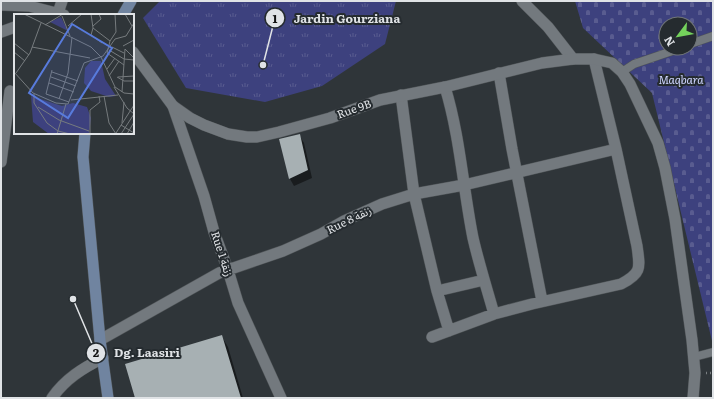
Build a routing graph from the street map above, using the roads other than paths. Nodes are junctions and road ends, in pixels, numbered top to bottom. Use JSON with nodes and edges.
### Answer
{"nodes":[{"id":1,"x":62,"y":1,"type":"edge"},
{"id":2,"x":131,"y":1,"type":"edge"},
{"id":3,"x":522,"y":1,"type":"edge"},
{"id":4,"x":29,"y":3,"type":"edge"},
{"id":5,"x":1,"y":5,"type":"edge"},
{"id":6,"x":58,"y":14,"type":"edge"},
{"id":7,"x":124,"y":14,"type":"edge"},
{"id":8,"x":14,"y":27,"type":"edge"},
{"id":9,"x":1,"y":32,"type":"edge"},
{"id":10,"x":713,"y":36,"type":"edge"},
{"id":11,"x":698,"y":41,"type":"edge"},
{"id":12,"x":134,"y":53,"type":"edge"},
{"id":13,"x":658,"y":56,"type":"edge"},
{"id":14,"x":573,"y":59,"type":"junction"},
{"id":15,"x":594,"y":59,"type":"junction"},
{"id":16,"x":622,"y":72,"type":"junction"},
{"id":17,"x":499,"y":73,"type":"junction"},
{"id":18,"x":445,"y":87,"type":"junction"},
{"id":19,"x":10,"y":90,"type":"dead end"},
{"id":20,"x":401,"y":95,"type":"junction"},
{"id":21,"x":172,"y":106,"type":"junction"},
{"id":22,"x":85,"y":134,"type":"edge"},
{"id":23,"x":616,"y":149,"type":"junction"},
{"id":24,"x":1,"y":162,"type":"edge"},
{"id":25,"x":517,"y":172,"type":"junction"},
{"id":26,"x":464,"y":185,"type":"junction"},
{"id":27,"x":414,"y":194,"type":"junction"},
{"id":28,"x":228,"y":270,"type":"junction"},
{"id":29,"x":484,"y":280,"type":"junction"},
{"id":30,"x":437,"y":291,"type":"junction"},
{"id":31,"x":542,"y":301,"type":"junction"},
{"id":32,"x":494,"y":314,"type":"junction"},
{"id":33,"x":449,"y":331,"type":"junction"},
{"id":34,"x":432,"y":337,"type":"dead end"},
{"id":35,"x":100,"y":340,"type":"junction"},
{"id":36,"x":713,"y":352,"type":"edge"},
{"id":37,"x":694,"y":357,"type":"junction"},
{"id":38,"x":103,"y":358,"type":"junction"},
{"id":39,"x":52,"y":398,"type":"edge"},
{"id":40,"x":108,"y":398,"type":"edge"},
{"id":41,"x":281,"y":398,"type":"edge"},
{"id":42,"x":693,"y":398,"type":"edge"}],
"edges":[{"from":1,"to":6,"type":"street"},
{"from":2,"to":7,"type":"main road"},
{"from":3,"to":14,"type":"street"},
{"from":4,"to":5,"type":"street"},
{"from":4,"to":6,"type":"street"},
{"from":8,"to":9,"type":"street"},
{"from":10,"to":11,"type":"lane"},
{"from":12,"to":21,"type":"street","name":"Rue 9B"},
{"from":13,"to":16,"type":"lane"},
{"from":14,"to":15,"type":"street","name":"Rue 9B"},
{"from":14,"to":17,"type":"street","name":"Rue 9B"},
{"from":15,"to":16,"type":"street","name":"Rue 9B"},
{"from":15,"to":23,"type":"street"},
{"from":16,"to":37,"type":"street"},
{"from":17,"to":18,"type":"street","name":"Rue 9B"},
{"from":17,"to":25,"type":"street"},
{"from":18,"to":20,"type":"street","name":"Rue 9B"},
{"from":18,"to":26,"type":"street"},
{"from":19,"to":24,"type":"street"},
{"from":20,"to":21,"type":"street","name":"Rue 9B"},
{"from":20,"to":27,"type":"street"},
{"from":21,"to":28,"type":"street","name":"Rue 1 زنقة"},
{"from":22,"to":35,"type":"main road"},
{"from":23,"to":25,"type":"street","name":"Rue 8 زنقة"},
{"from":23,"to":31,"type":"street"},
{"from":25,"to":26,"type":"street","name":"Rue 8 زنقة"},
{"from":25,"to":31,"type":"street"},
{"from":26,"to":27,"type":"street","name":"Rue 8 زنقة"},
{"from":26,"to":29,"type":"street"},
{"from":27,"to":28,"type":"street","name":"Rue 8 زنقة"},
{"from":27,"to":30,"type":"street"},
{"from":28,"to":35,"type":"street","name":"Rue 8 زنقة"},
{"from":28,"to":41,"type":"street","name":"Rue 1 زنقة"},
{"from":29,"to":30,"type":"street"},
{"from":29,"to":32,"type":"street"},
{"from":30,"to":33,"type":"street"},
{"from":31,"to":32,"type":"street"},
{"from":32,"to":33,"type":"street"},
{"from":33,"to":34,"type":"street"},
{"from":35,"to":38,"type":"main road"},
{"from":36,"to":37,"type":"lane"},
{"from":37,"to":42,"type":"street"},
{"from":38,"to":39,"type":"street"},
{"from":38,"to":40,"type":"main road"}]}
